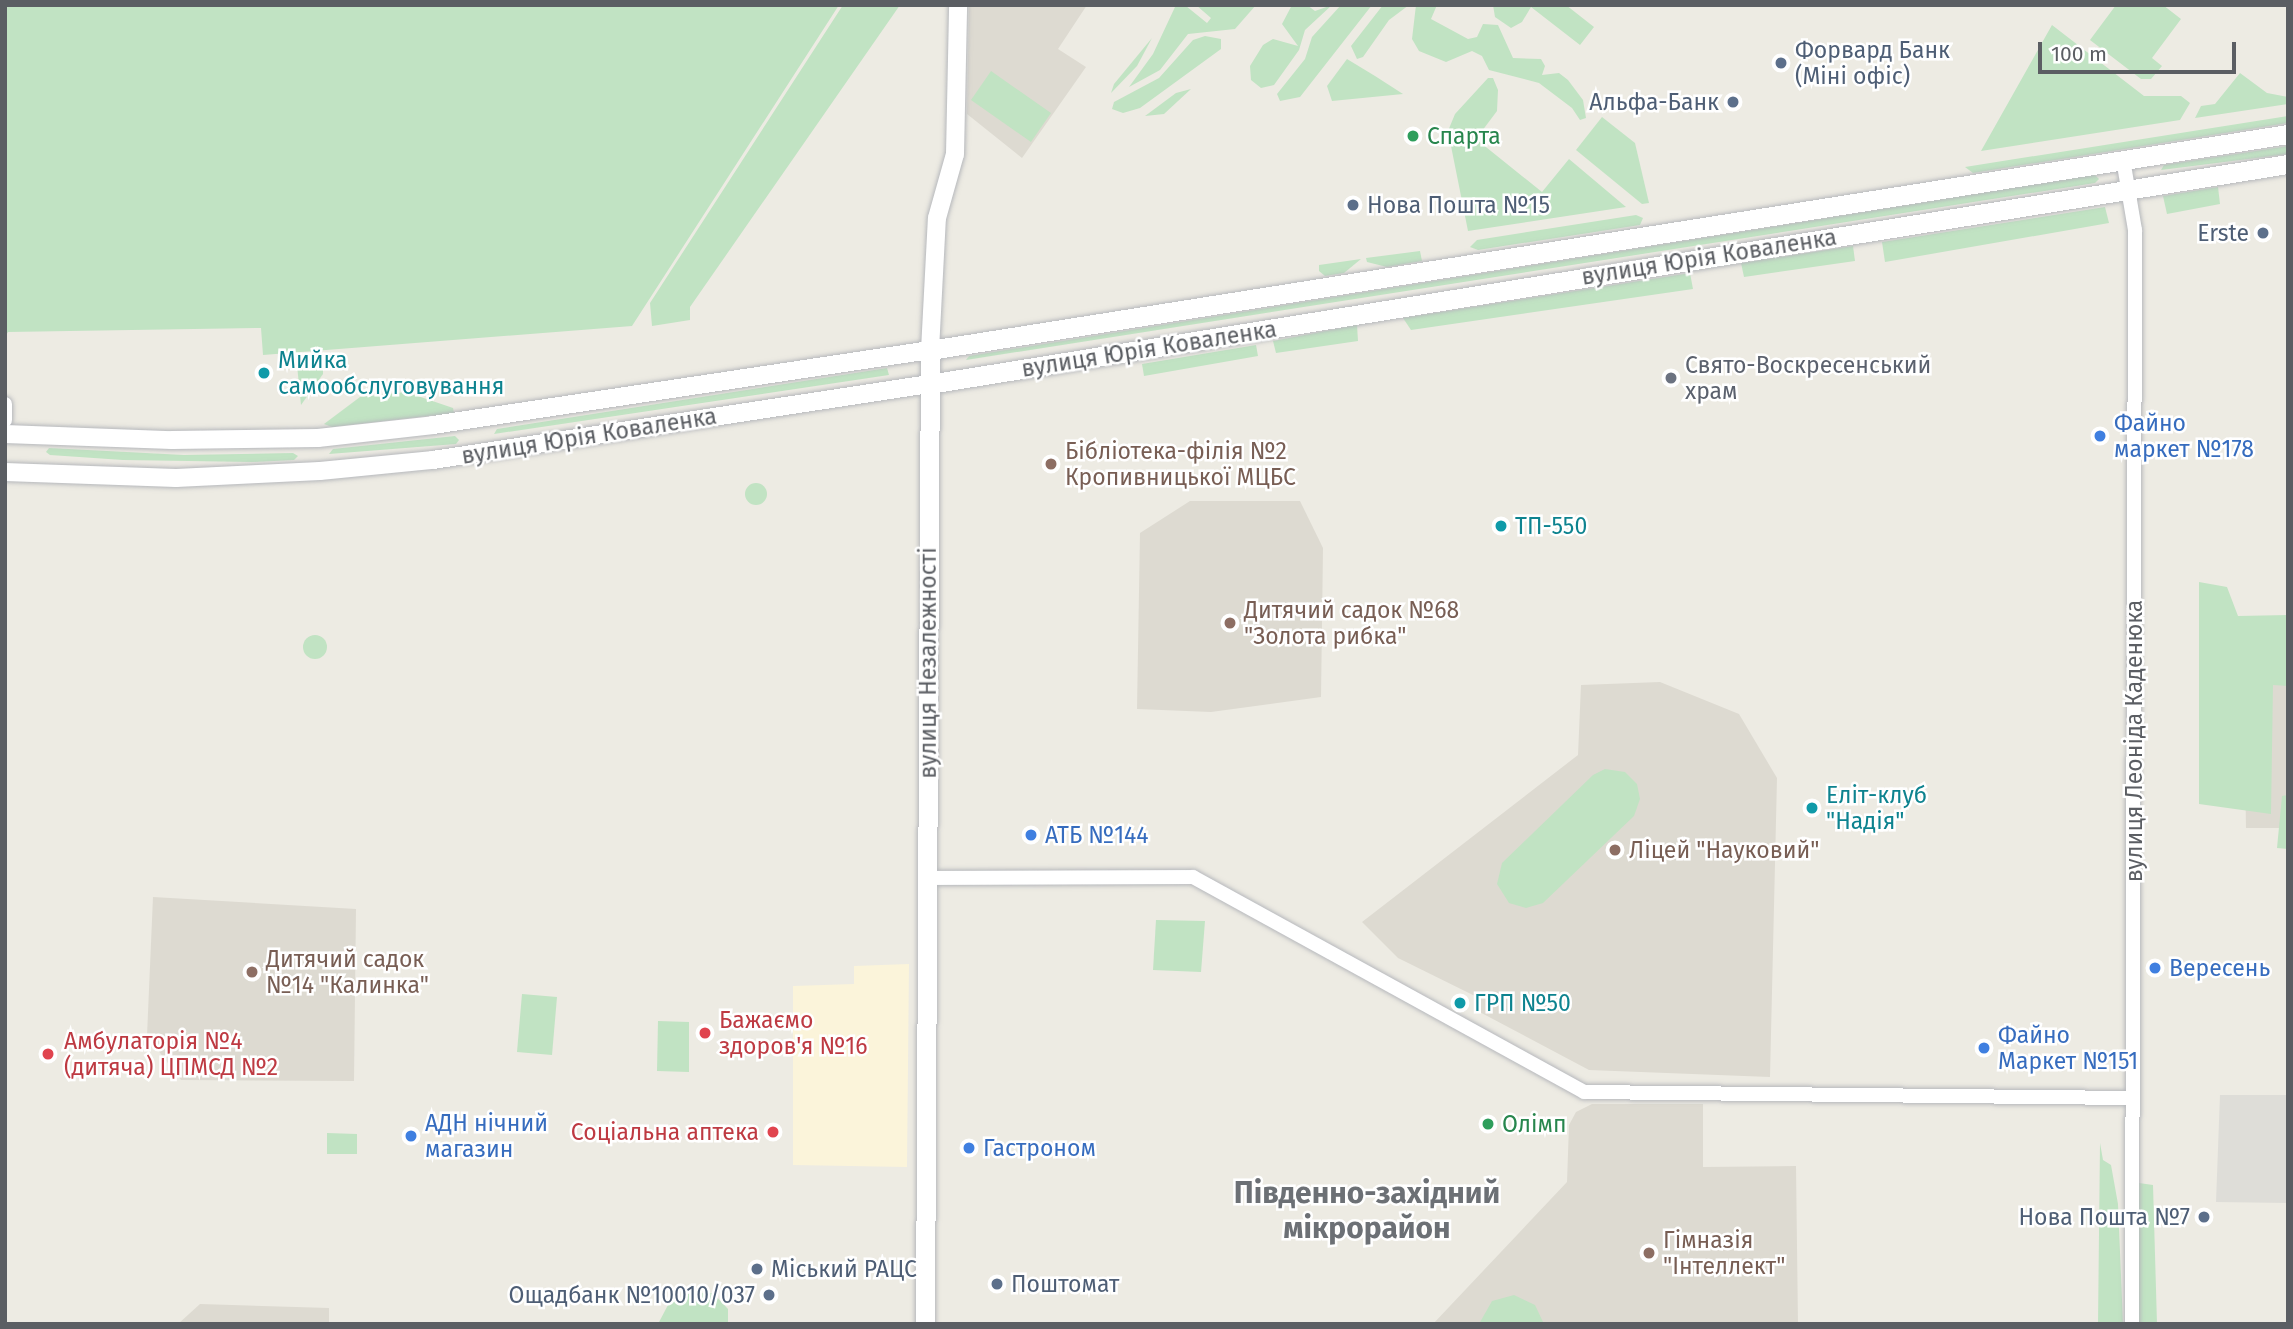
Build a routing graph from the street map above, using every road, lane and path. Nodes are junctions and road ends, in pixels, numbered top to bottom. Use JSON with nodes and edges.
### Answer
{"nodes":[{"id":1,"x":958,"y":5,"type":"edge"},
{"id":2,"x":2288,"y":134,"type":"edge"},
{"id":3,"x":2123,"y":159,"type":"junction"},
{"id":4,"x":2288,"y":164,"type":"edge"},
{"id":5,"x":2128,"y":188,"type":"junction"},
{"id":6,"x":930,"y":350,"type":"junction"},
{"id":7,"x":929,"y":384,"type":"junction"},
{"id":8,"x":5,"y":404,"type":"edge"},
{"id":9,"x":5,"y":420,"type":"edge"},
{"id":10,"x":5,"y":434,"type":"edge"},
{"id":11,"x":5,"y":472,"type":"edge"},
{"id":12,"x":927,"y":878,"type":"junction"},
{"id":13,"x":2133,"y":1098,"type":"junction"},
{"id":14,"x":925,"y":1324,"type":"edge"},
{"id":15,"x":2132,"y":1324,"type":"edge"}],
"edges":[{"from":1,"to":6,"type":"street","name":"вулиця Незалежності"},
{"from":2,"to":3,"type":"main road","name":"вулиця Юрія Коваленка"},
{"from":3,"to":5,"type":"street","name":"вулиця Леоніда Каденюка"},
{"from":3,"to":6,"type":"main road","name":"вулиця Юрія Коваленка"},
{"from":4,"to":5,"type":"main road","name":"вулиця Юрія Коваленка"},
{"from":5,"to":7,"type":"main road","name":"вулиця Юрія Коваленка"},
{"from":5,"to":13,"type":"street","name":"вулиця Леоніда Каденюка"},
{"from":6,"to":7,"type":"main road","name":"вулиця Незалежності"},
{"from":6,"to":10,"type":"street","name":"вулиця Юрія Коваленка"},
{"from":7,"to":11,"type":"street","name":"вулиця Юрія Коваленка"},
{"from":7,"to":12,"type":"main road","name":"вулиця Незалежності"},
{"from":8,"to":9,"type":"street"},
{"from":12,"to":13,"type":"street"},
{"from":12,"to":14,"type":"main road","name":"вулиця Незалежності"},
{"from":13,"to":15,"type":"street","name":"вулиця Леоніда Каденюка"}]}
